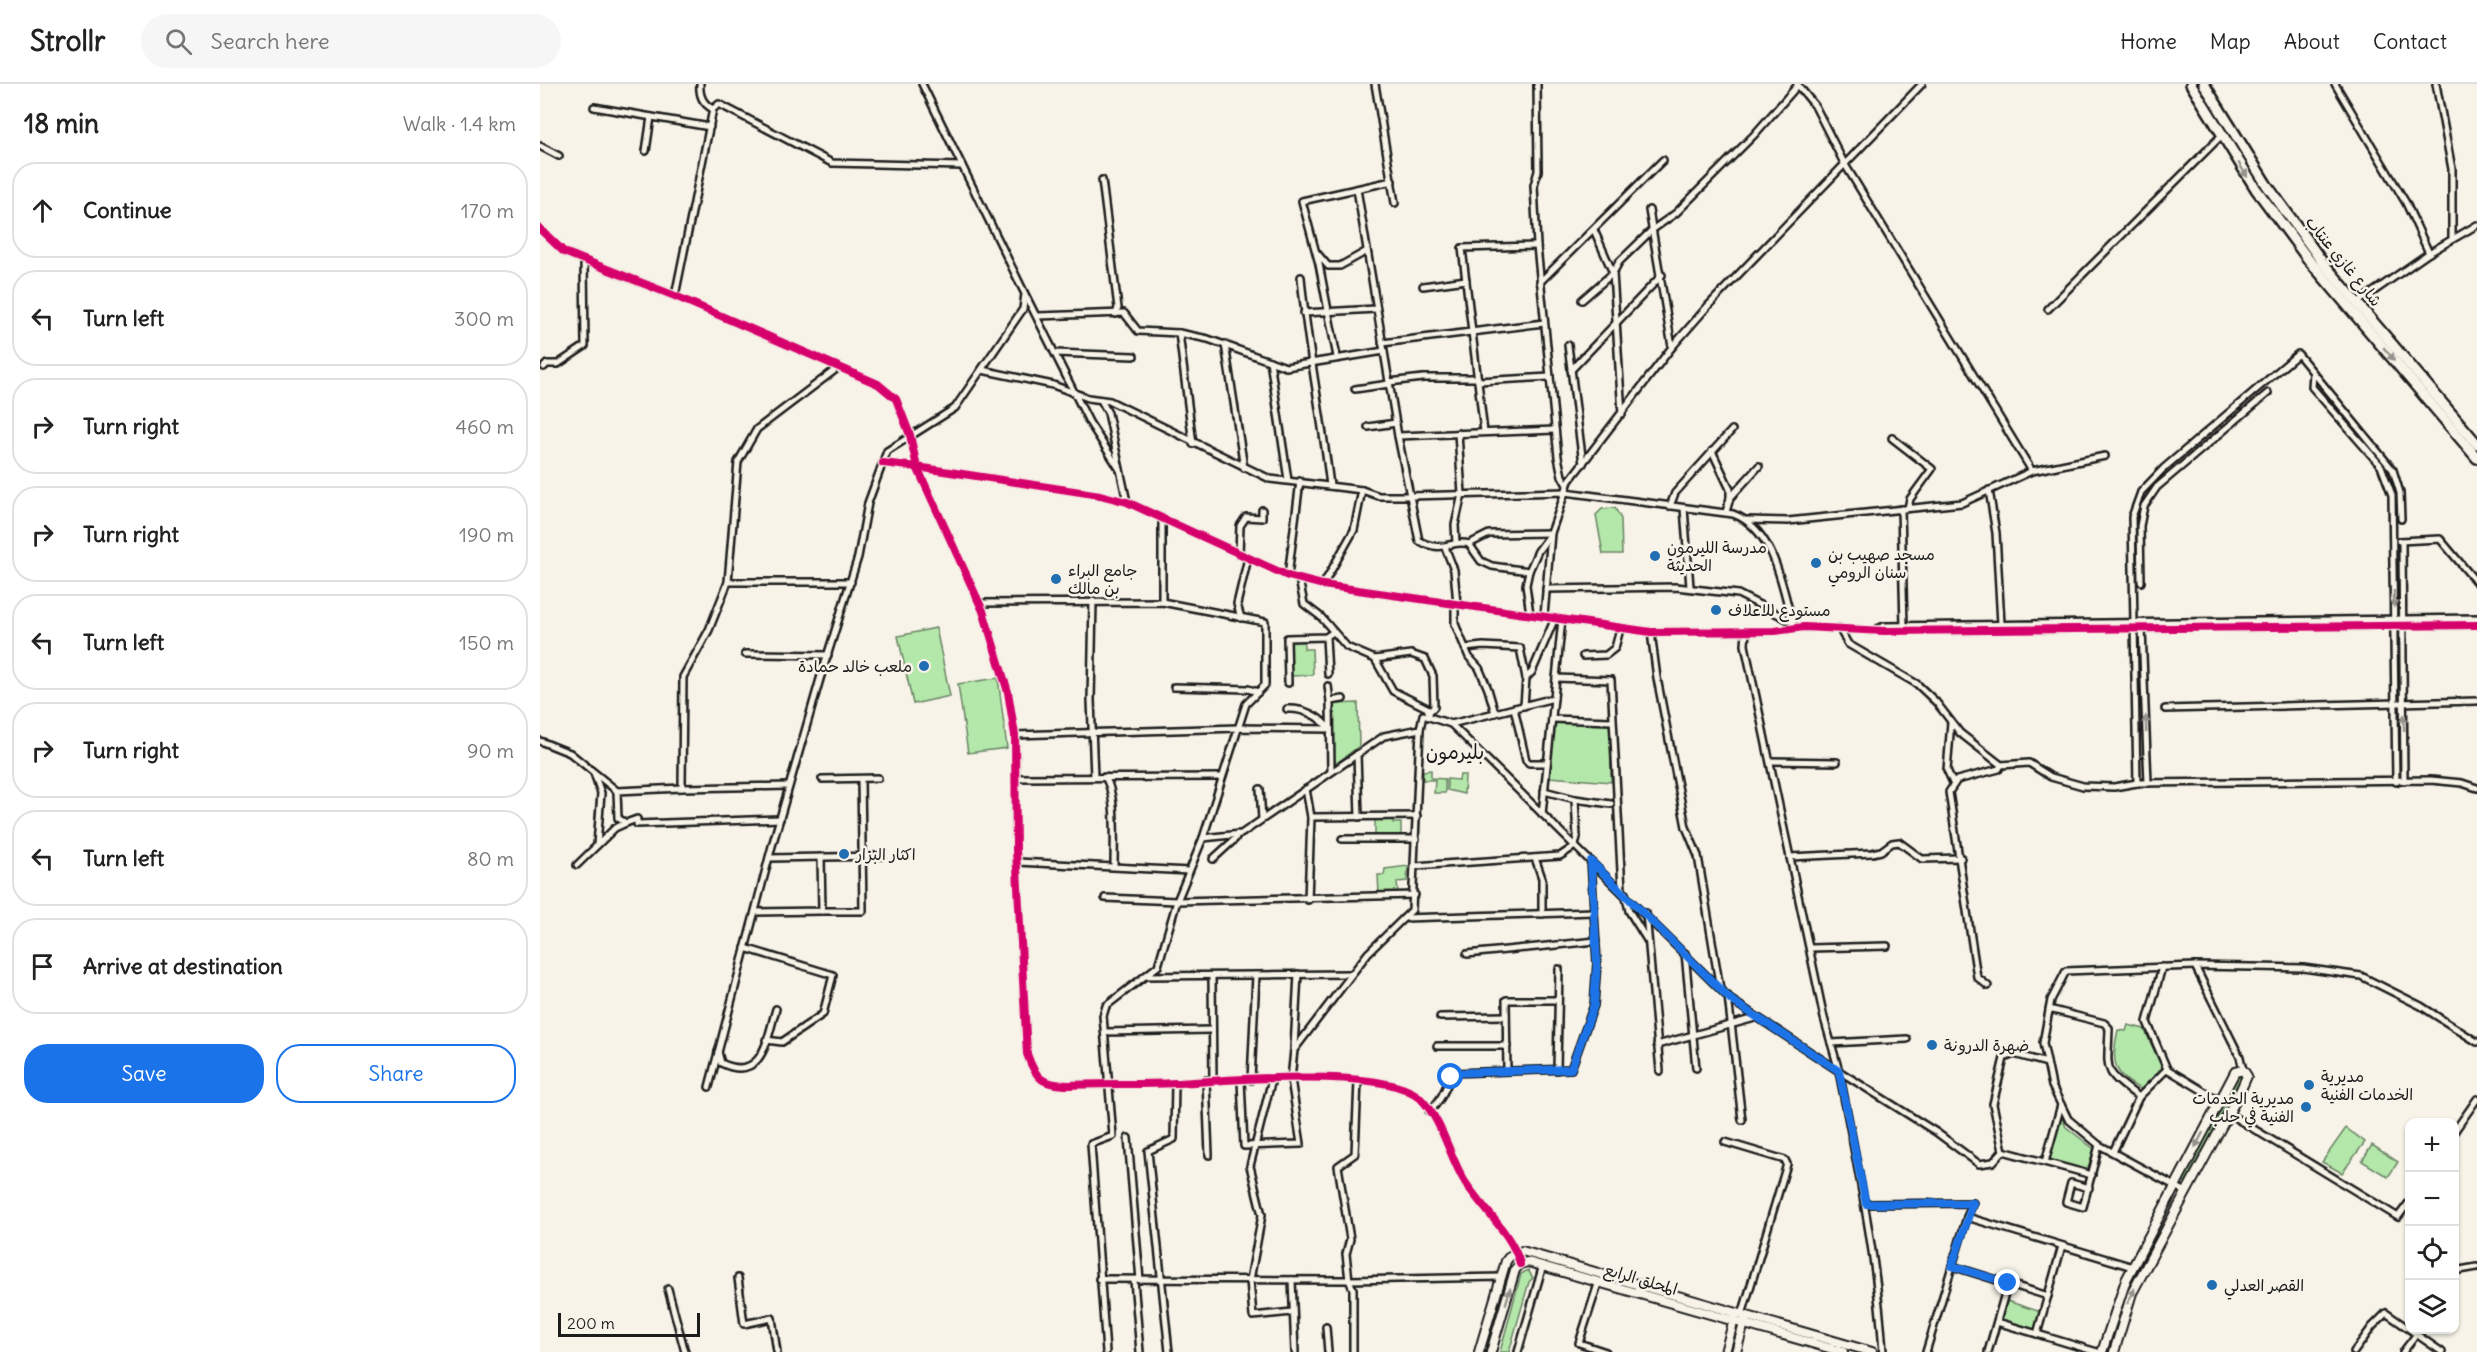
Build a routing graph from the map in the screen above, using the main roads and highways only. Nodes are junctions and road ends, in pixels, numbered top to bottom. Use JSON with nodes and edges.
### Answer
{"nodes":[{"id":1,"x":2191,"y":84,"type":"edge"},
{"id":2,"x":2204,"y":84,"type":"edge"},
{"id":3,"x":2466,"y":438,"type":"junction"},
{"id":4,"x":2477,"y":444,"type":"edge"},
{"id":5,"x":2477,"y":458,"type":"edge"},
{"id":6,"x":1740,"y":1317,"type":"junction"},
{"id":7,"x":1486,"y":1328,"type":"junction"},
{"id":8,"x":1497,"y":1331,"type":"junction"},
{"id":9,"x":1479,"y":1352,"type":"edge"},
{"id":10,"x":1491,"y":1352,"type":"edge"},
{"id":11,"x":1725,"y":1352,"type":"edge"},
{"id":12,"x":1736,"y":1352,"type":"edge"},
{"id":13,"x":1843,"y":1352,"type":"edge"},
{"id":14,"x":1872,"y":1352,"type":"edge"},
{"id":15,"x":2102,"y":1352,"type":"edge"},
{"id":16,"x":2114,"y":1352,"type":"edge"}],
"edges":[{"from":1,"to":3,"type":"highway","one_way":true},
{"from":2,"to":3,"type":"highway","name":"شارع غازي عنتاب"},
{"from":3,"to":4,"type":"highway","name":"شارع غازي عنتاب"},
{"from":3,"to":5,"type":"highway"},
{"from":6,"to":7,"type":"main road"},
{"from":8,"to":6,"type":"main road","name":"المحلق الرابع","one_way":true},
{"from":6,"to":11,"type":"main road"},
{"from":6,"to":12,"type":"main road"},
{"from":6,"to":13,"type":"main road","name":"المحلق الرابع"},
{"from":6,"to":14,"type":"main road"},
{"from":7,"to":8,"type":"main road"},
{"from":7,"to":9,"type":"main road"},
{"from":8,"to":10,"type":"main road"},
{"from":16,"to":15,"type":"main road","one_way":true}]}
